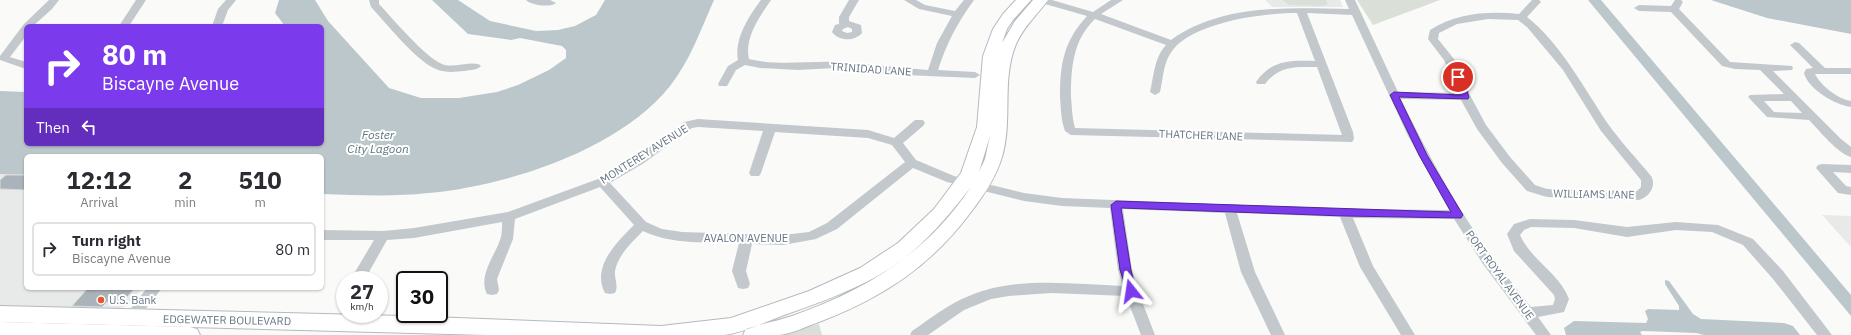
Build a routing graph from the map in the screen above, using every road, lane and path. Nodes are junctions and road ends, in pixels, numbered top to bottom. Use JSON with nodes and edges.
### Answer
{"nodes":[{"id":1,"x":54,"y":0,"type":"edge"},
{"id":2,"x":141,"y":0,"type":"edge"},
{"id":3,"x":231,"y":0,"type":"edge"},
{"id":4,"x":374,"y":0,"type":"edge"},
{"id":5,"x":531,"y":0,"type":"edge"},
{"id":6,"x":766,"y":0,"type":"edge"},
{"id":7,"x":854,"y":0,"type":"edge"},
{"id":8,"x":909,"y":0,"type":"edge"},
{"id":9,"x":969,"y":0,"type":"edge"},
{"id":10,"x":1024,"y":0,"type":"edge"},
{"id":11,"x":1041,"y":0,"type":"edge"},
{"id":12,"x":1118,"y":0,"type":"edge"},
{"id":13,"x":1350,"y":0,"type":"edge"},
{"id":14,"x":1536,"y":2,"type":"dead end"},
{"id":15,"x":551,"y":3,"type":"dead end"},
{"id":16,"x":1639,"y":8,"type":"dead end"},
{"id":17,"x":1301,"y":10,"type":"junction"},
{"id":18,"x":1356,"y":12,"type":"junction"},
{"id":19,"x":956,"y":14,"type":"junction"},
{"id":20,"x":1094,"y":15,"type":"junction"},
{"id":21,"x":1521,"y":17,"type":"junction"},
{"id":22,"x":30,"y":24,"type":"edge"},
{"id":23,"x":125,"y":24,"type":"edge"},
{"id":24,"x":218,"y":24,"type":"edge"},
{"id":25,"x":844,"y":24,"type":"dead end"},
{"id":26,"x":24,"y":31,"type":"edge"},
{"id":27,"x":1172,"y":44,"type":"junction"},
{"id":28,"x":1795,"y":45,"type":"dead end"},
{"id":29,"x":2,"y":58,"type":"edge"},
{"id":30,"x":744,"y":61,"type":"junction"},
{"id":31,"x":1320,"y":64,"type":"junction"},
{"id":32,"x":24,"y":65,"type":"edge"},
{"id":33,"x":476,"y":66,"type":"dead end"},
{"id":34,"x":1763,"y":67,"type":"junction"},
{"id":35,"x":1788,"y":68,"type":"dead end"},
{"id":36,"x":1821,"y":70,"type":"junction"},
{"id":37,"x":1851,"y":71,"type":"edge"},
{"id":38,"x":932,"y":73,"type":"junction"},
{"id":39,"x":975,"y":75,"type":"dead end"},
{"id":40,"x":1261,"y":82,"type":"dead end"},
{"id":41,"x":723,"y":84,"type":"dead end"},
{"id":42,"x":1155,"y":92,"type":"dead end"},
{"id":43,"x":1394,"y":95,"type":"junction"},
{"id":44,"x":1465,"y":97,"type":"junction"},
{"id":45,"x":1794,"y":98,"type":"junction"},
{"id":46,"x":1851,"y":104,"type":"edge"},
{"id":47,"x":1812,"y":117,"type":"junction"},
{"id":48,"x":918,"y":123,"type":"dead end"},
{"id":49,"x":770,"y":128,"type":"junction"},
{"id":50,"x":896,"y":142,"type":"junction"},
{"id":51,"x":1851,"y":153,"type":"edge"},
{"id":52,"x":912,"y":163,"type":"junction"},
{"id":53,"x":1851,"y":169,"type":"edge"},
{"id":54,"x":755,"y":173,"type":"dead end"},
{"id":55,"x":602,"y":182,"type":"junction"},
{"id":56,"x":974,"y":184,"type":"junction"},
{"id":57,"x":1851,"y":191,"type":"edge"},
{"id":58,"x":1116,"y":205,"type":"junction"},
{"id":59,"x":1230,"y":209,"type":"junction"},
{"id":60,"x":1345,"y":213,"type":"junction"},
{"id":61,"x":1458,"y":215,"type":"junction"},
{"id":62,"x":509,"y":216,"type":"junction"},
{"id":63,"x":641,"y":225,"type":"junction"},
{"id":64,"x":324,"y":235,"type":"edge"},
{"id":65,"x":383,"y":236,"type":"junction"},
{"id":66,"x":746,"y":240,"type":"junction"},
{"id":67,"x":363,"y":271,"type":"edge"},
{"id":68,"x":743,"y":284,"type":"dead end"},
{"id":69,"x":610,"y":289,"type":"dead end"},
{"id":70,"x":153,"y":290,"type":"edge"},
{"id":71,"x":492,"y":290,"type":"dead end"},
{"id":72,"x":1131,"y":291,"type":"junction"},
{"id":73,"x":1527,"y":313,"type":"junction"},
{"id":74,"x":0,"y":314,"type":"edge"},
{"id":75,"x":762,"y":316,"type":"junction"},
{"id":76,"x":453,"y":326,"type":"junction"},
{"id":77,"x":121,"y":329,"type":"edge"},
{"id":78,"x":0,"y":330,"type":"edge"},
{"id":79,"x":190,"y":335,"type":"edge"},
{"id":80,"x":495,"y":335,"type":"edge"},
{"id":81,"x":715,"y":335,"type":"edge"},
{"id":82,"x":753,"y":335,"type":"edge"},
{"id":83,"x":918,"y":335,"type":"edge"},
{"id":84,"x":1148,"y":335,"type":"edge"},
{"id":85,"x":1278,"y":335,"type":"edge"},
{"id":86,"x":1408,"y":335,"type":"edge"},
{"id":87,"x":1544,"y":335,"type":"edge"},
{"id":88,"x":1825,"y":335,"type":"edge"}],
"edges":[{"from":1,"to":22,"type":"street"},
{"from":2,"to":23,"type":"street"},
{"from":3,"to":24,"type":"street"},
{"from":4,"to":33,"type":"street"},
{"from":5,"to":15,"type":"street"},
{"from":6,"to":30,"type":"street"},
{"from":7,"to":25,"type":"street"},
{"from":8,"to":19,"type":"street"},
{"from":9,"to":19,"type":"street"},
{"from":10,"to":56,"type":"street","name":"EDGEWATER BOULEVARD"},
{"from":11,"to":20,"type":"street"},
{"from":11,"to":56,"type":"street","name":"EDGEWATER BOULEVARD"},
{"from":12,"to":20,"type":"street","name":"THATCHER LANE"},
{"from":13,"to":18,"type":"street","name":"PORT ROYAL AVENUE"},
{"from":14,"to":21,"type":"street"},
{"from":16,"to":34,"type":"street"},
{"from":17,"to":18,"type":"street"},
{"from":17,"to":27,"type":"street"},
{"from":17,"to":31,"type":"street","name":"THATCHER LANE"},
{"from":18,"to":43,"type":"street","name":"PORT ROYAL AVENUE"},
{"from":19,"to":38,"type":"street"},
{"from":20,"to":27,"type":"street"},
{"from":20,"to":31,"type":"street","name":"THATCHER LANE"},
{"from":21,"to":44,"type":"street","name":"WILLIAMS LANE"},
{"from":21,"to":44,"type":"street","name":"WILLIAMS LANE"},
{"from":26,"to":29,"type":"street"},
{"from":27,"to":42,"type":"street"},
{"from":28,"to":36,"type":"street"},
{"from":29,"to":32,"type":"street"},
{"from":30,"to":38,"type":"street","name":"TRINIDAD LANE"},
{"from":30,"to":41,"type":"street"},
{"from":31,"to":40,"type":"street"},
{"from":34,"to":35,"type":"street"},
{"from":34,"to":45,"type":"street"},
{"from":36,"to":37,"type":"street"},
{"from":36,"to":46,"type":"street"},
{"from":38,"to":39,"type":"street","name":"TRINIDAD LANE"},
{"from":43,"to":44,"type":"street"},
{"from":43,"to":61,"type":"street","name":"PORT ROYAL AVENUE"},
{"from":45,"to":47,"type":"street"},
{"from":45,"to":47,"type":"street"},
{"from":47,"to":51,"type":"street"},
{"from":48,"to":50,"type":"street"},
{"from":49,"to":50,"type":"street","name":"MONTEREY AVENUE"},
{"from":49,"to":54,"type":"street"},
{"from":49,"to":55,"type":"street","name":"MONTEREY AVENUE"},
{"from":50,"to":52,"type":"street"},
{"from":52,"to":56,"type":"street"},
{"from":52,"to":66,"type":"street","name":"AVALON AVENUE"},
{"from":53,"to":57,"type":"street"},
{"from":55,"to":62,"type":"street","name":"MONTEREY AVENUE"},
{"from":55,"to":63,"type":"street","name":"AVALON AVENUE"},
{"from":56,"to":58,"type":"street"},
{"from":56,"to":75,"type":"street","name":"EDGEWATER BOULEVARD"},
{"from":56,"to":82,"type":"street","name":"EDGEWATER BOULEVARD"},
{"from":58,"to":59,"type":"street"},
{"from":58,"to":72,"type":"street"},
{"from":59,"to":60,"type":"street"},
{"from":59,"to":85,"type":"street"},
{"from":60,"to":61,"type":"street"},
{"from":60,"to":86,"type":"street"},
{"from":61,"to":73,"type":"street","name":"PORT ROYAL AVENUE"},
{"from":62,"to":65,"type":"street","name":"MONTEREY AVENUE"},
{"from":62,"to":71,"type":"street"},
{"from":63,"to":66,"type":"street","name":"AVALON AVENUE"},
{"from":63,"to":69,"type":"street"},
{"from":64,"to":65,"type":"street","name":"MONTEREY AVENUE"},
{"from":65,"to":67,"type":"street"},
{"from":66,"to":68,"type":"street"},
{"from":70,"to":77,"type":"street"},
{"from":72,"to":83,"type":"street"},
{"from":72,"to":84,"type":"street"},
{"from":73,"to":87,"type":"street","name":"PORT ROYAL AVENUE"},
{"from":73,"to":88,"type":"street"},
{"from":74,"to":77,"type":"street","name":"EDGEWATER BOULEVARD"},
{"from":75,"to":76,"type":"street","name":"EDGEWATER BOULEVARD"},
{"from":75,"to":81,"type":"street","name":"EDGEWATER BOULEVARD"},
{"from":76,"to":77,"type":"street","name":"EDGEWATER BOULEVARD"},
{"from":76,"to":80,"type":"street","name":"EDGEWATER BOULEVARD"},
{"from":77,"to":78,"type":"street","name":"EDGEWATER BOULEVARD"},
{"from":77,"to":79,"type":"street","name":"EDGEWATER BOULEVARD"}]}
